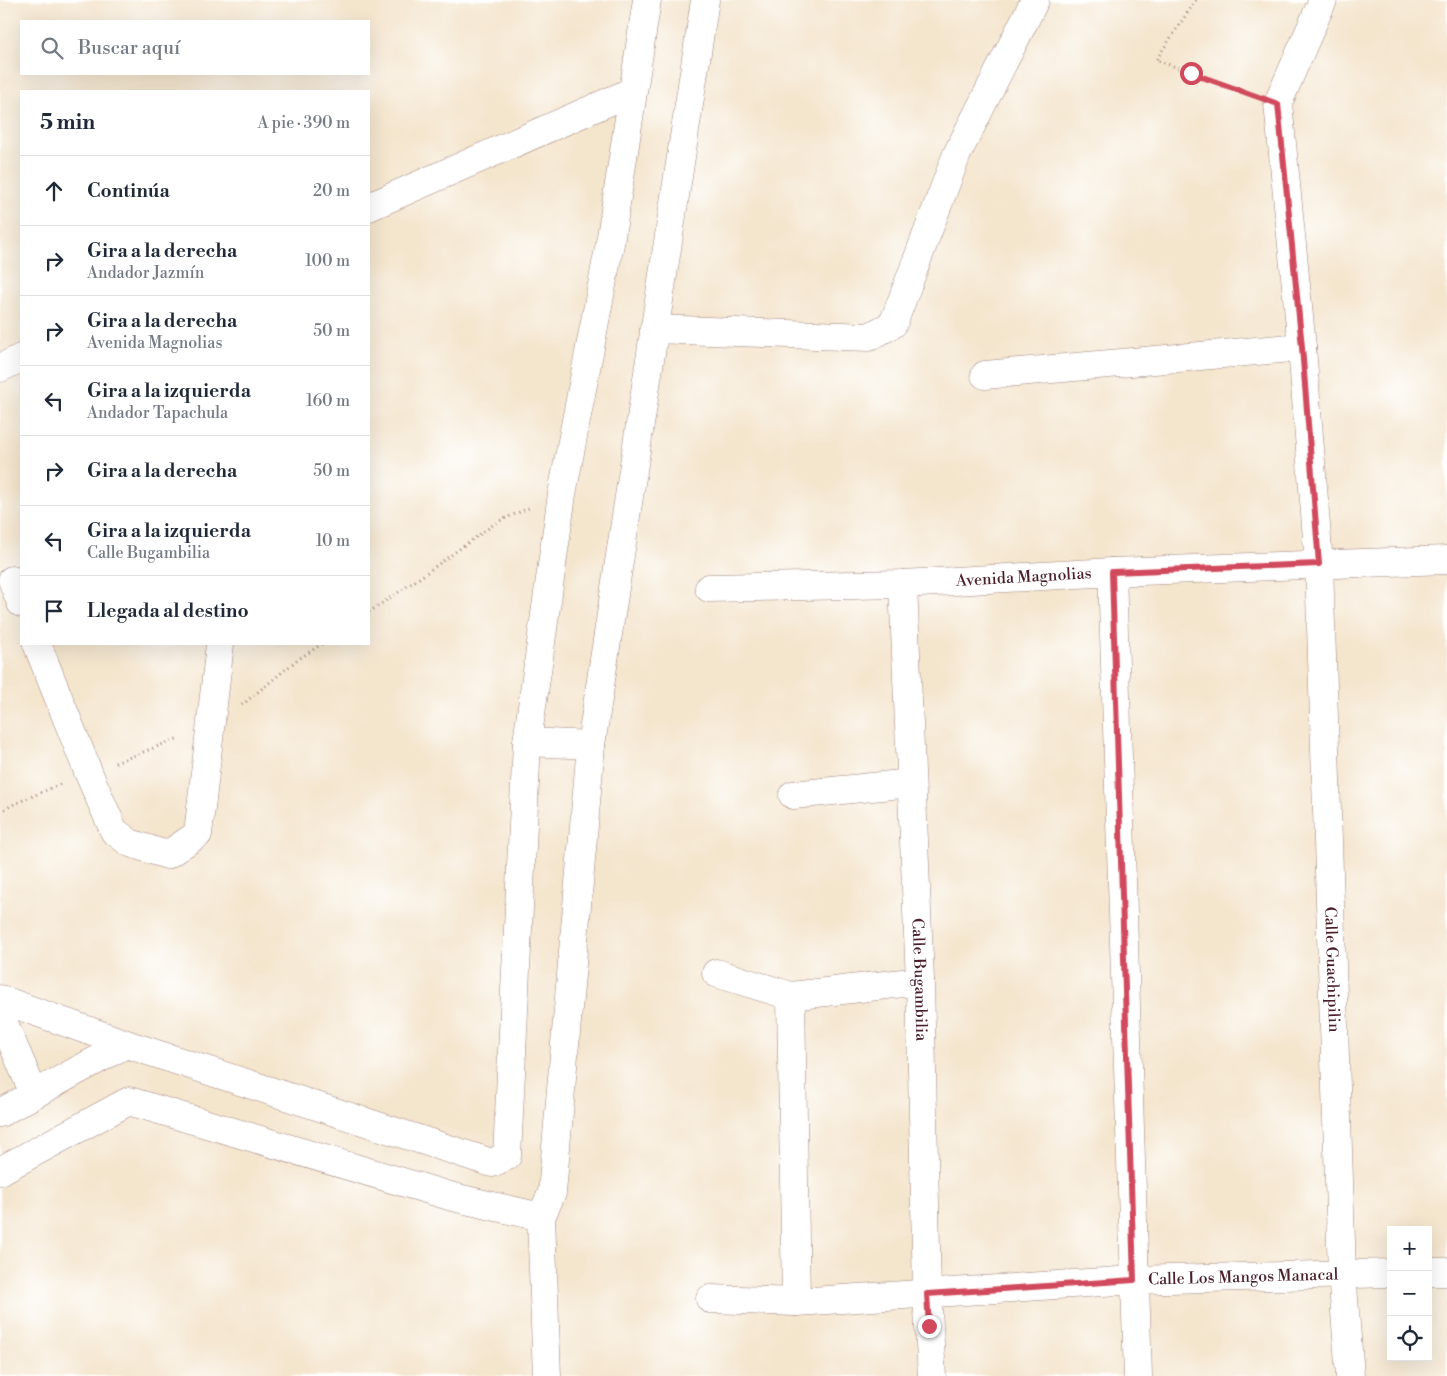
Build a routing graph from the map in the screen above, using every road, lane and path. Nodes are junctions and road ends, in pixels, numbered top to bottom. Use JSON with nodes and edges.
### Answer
{"nodes":[{"id":1,"x":647,"y":0,"type":"edge"},
{"id":2,"x":705,"y":0,"type":"edge"},
{"id":3,"x":1036,"y":0,"type":"edge"},
{"id":4,"x":1196,"y":0,"type":"edge"},
{"id":5,"x":1323,"y":0,"type":"edge"},
{"id":6,"x":633,"y":91,"type":"junction"},
{"id":7,"x":1278,"y":104,"type":"junction"},
{"id":8,"x":370,"y":207,"type":"edge"},
{"id":9,"x":654,"y":329,"type":"junction"},
{"id":10,"x":1302,"y":347,"type":"junction"},
{"id":11,"x":20,"y":358,"type":"edge"},
{"id":12,"x":0,"y":368,"type":"edge"},
{"id":13,"x":985,"y":375,"type":"dead end"},
{"id":14,"x":1447,"y":560,"type":"edge"},
{"id":15,"x":1319,"y":564,"type":"junction"},
{"id":16,"x":1112,"y":572,"type":"junction"},
{"id":17,"x":903,"y":584,"type":"junction"},
{"id":18,"x":709,"y":588,"type":"dead end"},
{"id":19,"x":37,"y":645,"type":"edge"},
{"id":20,"x":220,"y":645,"type":"edge"},
{"id":21,"x":320,"y":645,"type":"edge"},
{"id":22,"x":210,"y":726,"type":"junction"},
{"id":23,"x":527,"y":742,"type":"junction"},
{"id":24,"x":590,"y":745,"type":"junction"},
{"id":25,"x":89,"y":774,"type":"junction"},
{"id":26,"x":911,"y":783,"type":"junction"},
{"id":27,"x":793,"y":795,"type":"dead end"},
{"id":28,"x":0,"y":812,"type":"edge"},
{"id":29,"x":716,"y":972,"type":"dead end"},
{"id":30,"x":920,"y":981,"type":"junction"},
{"id":31,"x":791,"y":996,"type":"junction"},
{"id":32,"x":0,"y":999,"type":"edge"},
{"id":33,"x":0,"y":1014,"type":"edge"},
{"id":34,"x":126,"y":1044,"type":"junction"},
{"id":35,"x":34,"y":1094,"type":"junction"},
{"id":36,"x":0,"y":1113,"type":"edge"},
{"id":37,"x":0,"y":1171,"type":"edge"},
{"id":38,"x":541,"y":1217,"type":"junction"},
{"id":39,"x":1432,"y":1272,"type":"edge"},
{"id":40,"x":1447,"y":1272,"type":"edge"},
{"id":41,"x":1342,"y":1273,"type":"junction"},
{"id":42,"x":1387,"y":1273,"type":"edge"},
{"id":43,"x":1134,"y":1280,"type":"junction"},
{"id":44,"x":927,"y":1294,"type":"junction"},
{"id":45,"x":710,"y":1299,"type":"dead end"},
{"id":46,"x":796,"y":1302,"type":"junction"},
{"id":47,"x":547,"y":1376,"type":"edge"},
{"id":48,"x":932,"y":1376,"type":"edge"},
{"id":49,"x":1138,"y":1376,"type":"edge"},
{"id":50,"x":1350,"y":1376,"type":"edge"}],
"edges":[{"from":1,"to":6,"type":"street"},
{"from":2,"to":9,"type":"street"},
{"from":3,"to":9,"type":"street"},
{"from":4,"to":7,"type":"path"},
{"from":5,"to":7,"type":"street"},
{"from":6,"to":8,"type":"street"},
{"from":6,"to":23,"type":"street"},
{"from":7,"to":10,"type":"street","name":"Calle Guachipilin"},
{"from":9,"to":24,"type":"street"},
{"from":10,"to":13,"type":"street"},
{"from":10,"to":15,"type":"street","name":"Calle Guachipilin"},
{"from":11,"to":12,"type":"street"},
{"from":14,"to":15,"type":"street","name":"Avenida Magnolias"},
{"from":15,"to":16,"type":"street","name":"Avenida Magnolias"},
{"from":15,"to":41,"type":"street","name":"Calle Guachipilin"},
{"from":16,"to":17,"type":"street","name":"Avenida Magnolias"},
{"from":16,"to":43,"type":"street"},
{"from":17,"to":18,"type":"street","name":"Avenida Magnolias"},
{"from":17,"to":26,"type":"street","name":"Calle Bugambilia"},
{"from":19,"to":25,"type":"street"},
{"from":20,"to":22,"type":"street"},
{"from":21,"to":22,"type":"path"},
{"from":22,"to":25,"type":"path"},
{"from":22,"to":25,"type":"street"},
{"from":23,"to":24,"type":"street"},
{"from":23,"to":34,"type":"street"},
{"from":24,"to":38,"type":"street"},
{"from":25,"to":28,"type":"path"},
{"from":26,"to":27,"type":"street"},
{"from":26,"to":30,"type":"street","name":"Calle Bugambilia"},
{"from":29,"to":31,"type":"street"},
{"from":30,"to":31,"type":"street"},
{"from":30,"to":44,"type":"street","name":"Calle Bugambilia"},
{"from":31,"to":46,"type":"street"},
{"from":32,"to":34,"type":"street"},
{"from":33,"to":35,"type":"street"},
{"from":34,"to":35,"type":"street"},
{"from":35,"to":36,"type":"street"},
{"from":37,"to":38,"type":"street"},
{"from":38,"to":47,"type":"street"},
{"from":39,"to":40,"type":"street"},
{"from":41,"to":42,"type":"street","name":"Calle Los Mangos Manacal"},
{"from":41,"to":43,"type":"street","name":"Calle Los Mangos Manacal"},
{"from":41,"to":50,"type":"street","name":"Calle Guachipilin"},
{"from":43,"to":44,"type":"street","name":"Calle Los Mangos Manacal"},
{"from":43,"to":49,"type":"street"},
{"from":44,"to":46,"type":"street","name":"Calle Los Mangos Manacal"},
{"from":44,"to":48,"type":"street","name":"Calle Bugambilia"},
{"from":45,"to":46,"type":"street","name":"Calle Los Mangos Manacal"}]}
